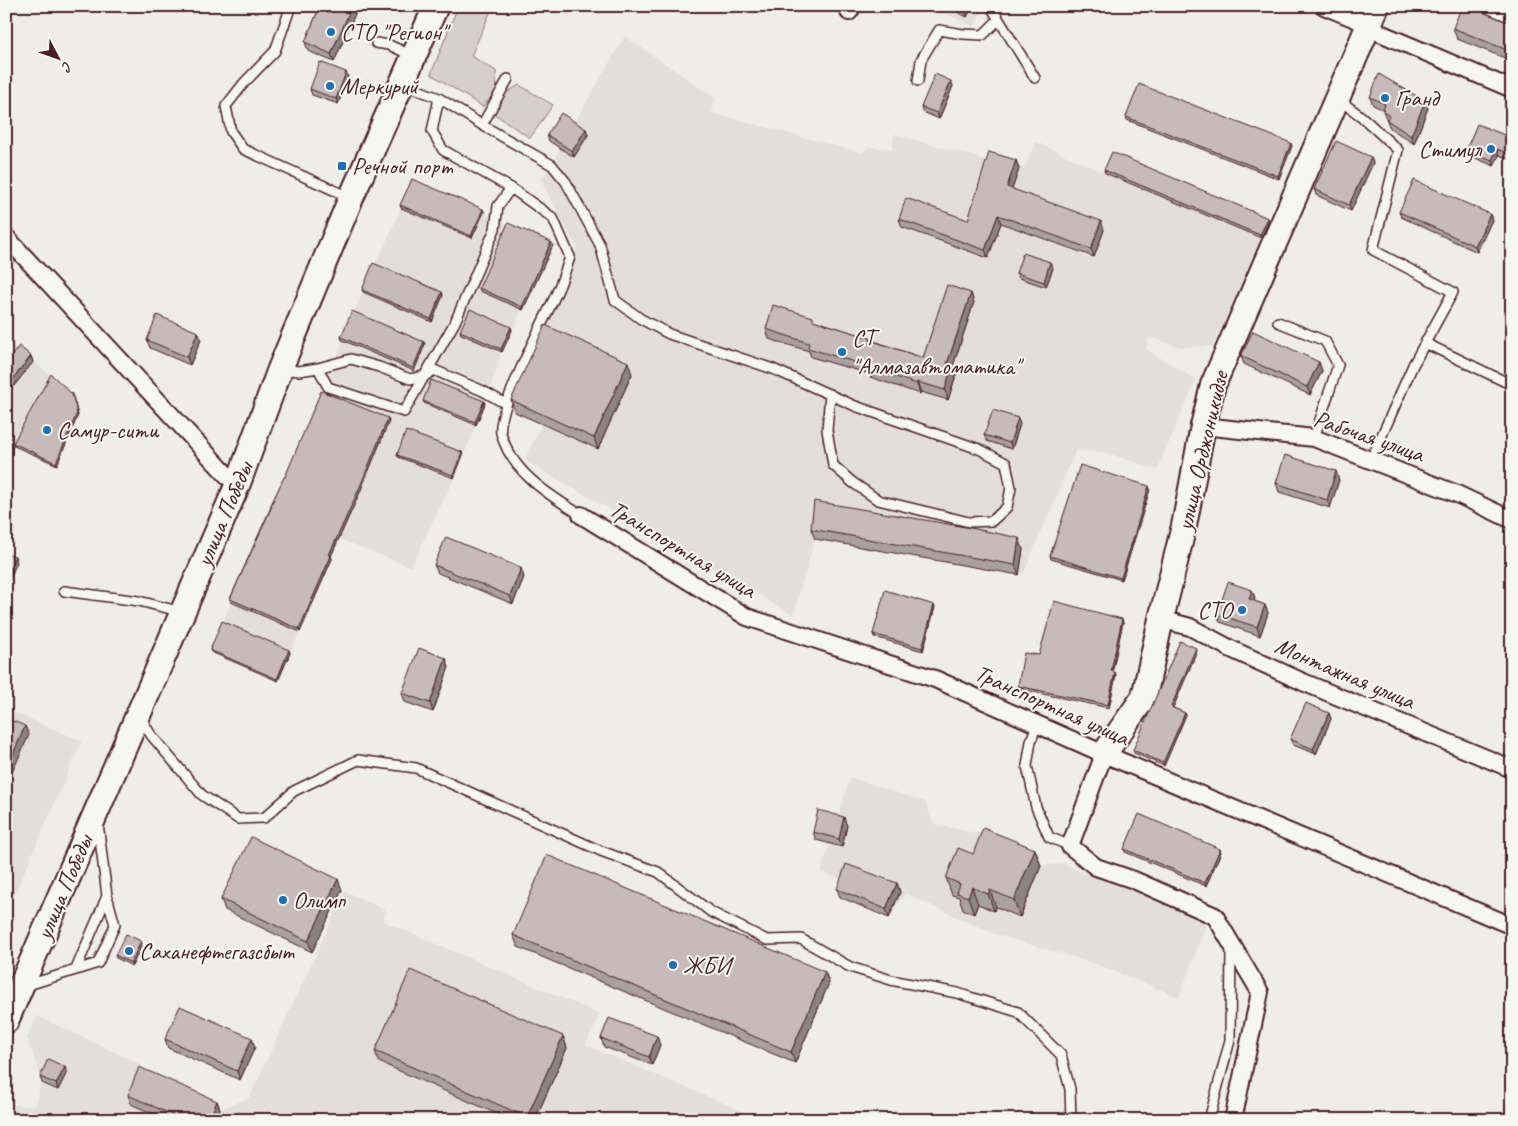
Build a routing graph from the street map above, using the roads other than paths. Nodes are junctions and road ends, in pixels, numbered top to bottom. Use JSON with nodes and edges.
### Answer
{"nodes":[{"id":1,"x":292,"y":6,"type":"edge"},
{"id":2,"x":436,"y":6,"type":"edge"},
{"id":3,"x":994,"y":6,"type":"edge"},
{"id":4,"x":1324,"y":6,"type":"edge"},
{"id":5,"x":1482,"y":6,"type":"edge"},
{"id":6,"x":1373,"y":16,"type":"edge"},
{"id":7,"x":1512,"y":18,"type":"edge"},
{"id":8,"x":998,"y":20,"type":"junction"},
{"id":9,"x":376,"y":43,"type":"dead end"},
{"id":10,"x":414,"y":56,"type":"junction"},
{"id":11,"x":1035,"y":78,"type":"dead end"},
{"id":12,"x":508,"y":79,"type":"dead end"},
{"id":13,"x":918,"y":81,"type":"dead end"},
{"id":14,"x":401,"y":83,"type":"junction"},
{"id":15,"x":1512,"y":89,"type":"edge"},
{"id":16,"x":439,"y":98,"type":"junction"},
{"id":17,"x":1337,"y":99,"type":"junction"},
{"id":18,"x":482,"y":125,"type":"junction"},
{"id":19,"x":511,"y":188,"type":"junction"},
{"id":20,"x":351,"y":198,"type":"junction"},
{"id":21,"x":6,"y":237,"type":"edge"},
{"id":22,"x":1278,"y":322,"type":"dead end"},
{"id":23,"x":1425,"y":344,"type":"junction"},
{"id":24,"x":318,"y":368,"type":"junction"},
{"id":25,"x":280,"y":369,"type":"junction"},
{"id":26,"x":425,"y":376,"type":"junction"},
{"id":27,"x":1512,"y":386,"type":"edge"},
{"id":28,"x":830,"y":394,"type":"junction"},
{"id":29,"x":506,"y":404,"type":"junction"},
{"id":30,"x":1203,"y":426,"type":"junction"},
{"id":31,"x":1314,"y":438,"type":"junction"},
{"id":32,"x":1371,"y":460,"type":"junction"},
{"id":33,"x":237,"y":486,"type":"junction"},
{"id":34,"x":581,"y":516,"type":"joint"},
{"id":35,"x":1512,"y":520,"type":"edge"},
{"id":36,"x":64,"y":591,"type":"dead end"},
{"id":37,"x":182,"y":612,"type":"junction"},
{"id":38,"x":1161,"y":619,"type":"junction"},
{"id":39,"x":139,"y":713,"type":"junction"},
{"id":40,"x":1037,"y":724,"type":"junction"},
{"id":41,"x":1104,"y":754,"type":"junction"},
{"id":42,"x":1512,"y":769,"type":"edge"},
{"id":43,"x":97,"y":810,"type":"junction"},
{"id":44,"x":1070,"y":846,"type":"junction"},
{"id":45,"x":107,"y":896,"type":"junction"},
{"id":46,"x":1512,"y":926,"type":"edge"},
{"id":47,"x":1231,"y":942,"type":"junction"},
{"id":48,"x":76,"y":969,"type":"junction"},
{"id":49,"x":21,"y":987,"type":"junction"},
{"id":50,"x":6,"y":1020,"type":"edge"},
{"id":51,"x":1071,"y":1120,"type":"edge"},
{"id":52,"x":1209,"y":1120,"type":"edge"},
{"id":53,"x":1233,"y":1120,"type":"edge"}],
"edges":[{"from":1,"to":20,"type":"lane"},
{"from":2,"to":10,"type":"main road","name":"улица Победы"},
{"from":3,"to":8,"type":"lane"},
{"from":4,"to":6,"type":"street"},
{"from":5,"to":7,"type":"lane"},
{"from":6,"to":15,"type":"street"},
{"from":6,"to":17,"type":"main road","name":"улица Орджоникидзе"},
{"from":8,"to":11,"type":"lane"},
{"from":8,"to":13,"type":"lane"},
{"from":9,"to":10,"type":"lane"},
{"from":10,"to":14,"type":"main road","name":"улица Победы"},
{"from":12,"to":18,"type":"lane"},
{"from":14,"to":16,"type":"lane"},
{"from":14,"to":20,"type":"main road","name":"улица Победы"},
{"from":16,"to":18,"type":"lane"},
{"from":16,"to":19,"type":"lane"},
{"from":17,"to":23,"type":"lane"},
{"from":17,"to":30,"type":"main road","name":"улица Орджоникидзе"},
{"from":18,"to":28,"type":"lane"},
{"from":19,"to":26,"type":"lane"},
{"from":19,"to":29,"type":"lane"},
{"from":20,"to":25,"type":"main road","name":"улица Победы"},
{"from":21,"to":33,"type":"street"},
{"from":22,"to":31,"type":"lane"},
{"from":23,"to":27,"type":"lane"},
{"from":23,"to":32,"type":"lane"},
{"from":24,"to":25,"type":"lane"},
{"from":24,"to":26,"type":"lane"},
{"from":24,"to":26,"type":"lane"},
{"from":25,"to":33,"type":"main road","name":"улица Победы"},
{"from":26,"to":29,"type":"lane"},
{"from":28,"to":28,"type":"lane"},
{"from":29,"to":34,"type":"lane"},
{"from":30,"to":31,"type":"street","name":"Рабочая улица"},
{"from":30,"to":38,"type":"main road","name":"улица Орджоникидзе"},
{"from":31,"to":32,"type":"street","name":"Рабочая улица"},
{"from":32,"to":35,"type":"street","name":"Рабочая улица"},
{"from":33,"to":37,"type":"main road","name":"улица Победы"},
{"from":34,"to":40,"type":"street","name":"Транспортная улица"},
{"from":36,"to":37,"type":"lane"},
{"from":37,"to":39,"type":"main road","name":"улица Победы"},
{"from":38,"to":41,"type":"main road","name":"улица Орджоникидзе"},
{"from":38,"to":42,"type":"street","name":"Монтажная улица"},
{"from":39,"to":43,"type":"main road","name":"улица Победы"},
{"from":39,"to":51,"type":"lane"},
{"from":40,"to":41,"type":"street","name":"Транспортная улица"},
{"from":40,"to":44,"type":"lane"},
{"from":41,"to":44,"type":"street","name":"улица Орджоникидзе"},
{"from":41,"to":46,"type":"street","name":"Транспортная улица"},
{"from":43,"to":45,"type":"lane"},
{"from":43,"to":49,"type":"main road","name":"улица Победы"},
{"from":44,"to":47,"type":"street"},
{"from":45,"to":48,"type":"lane"},
{"from":45,"to":48,"type":"lane"},
{"from":47,"to":52,"type":"lane"},
{"from":47,"to":53,"type":"street"},
{"from":48,"to":49,"type":"lane"},
{"from":49,"to":50,"type":"main road","name":"улица Победы"}]}
